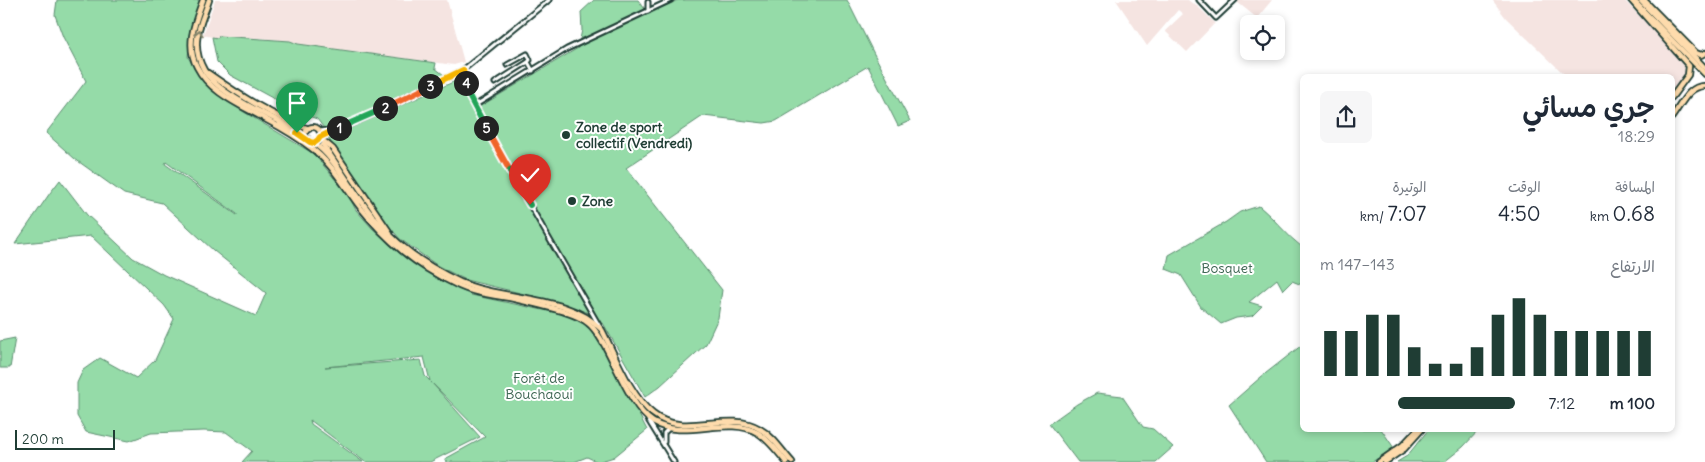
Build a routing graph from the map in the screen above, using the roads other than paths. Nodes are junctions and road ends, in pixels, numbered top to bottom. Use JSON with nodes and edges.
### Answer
{"nodes":[{"id":1,"x":203,"y":0,"type":"edge"},
{"id":2,"x":209,"y":0,"type":"edge"},
{"id":3,"x":549,"y":0,"type":"edge"},
{"id":4,"x":671,"y":0,"type":"edge"},
{"id":5,"x":1199,"y":0,"type":"edge"},
{"id":6,"x":1235,"y":0,"type":"edge"},
{"id":7,"x":1632,"y":0,"type":"edge"},
{"id":8,"x":1640,"y":0,"type":"edge"},
{"id":9,"x":1644,"y":0,"type":"edge"},
{"id":10,"x":648,"y":2,"type":"dead end"},
{"id":11,"x":648,"y":11,"type":"junction"},
{"id":12,"x":1654,"y":18,"type":"junction"},
{"id":13,"x":1705,"y":53,"type":"edge"},
{"id":14,"x":528,"y":62,"type":"junction"},
{"id":15,"x":507,"y":65,"type":"dead end"},
{"id":16,"x":1705,"y":68,"type":"edge"},
{"id":17,"x":463,"y":70,"type":"junction"},
{"id":18,"x":204,"y":71,"type":"junction"},
{"id":19,"x":533,"y":71,"type":"junction"},
{"id":20,"x":1705,"y":74,"type":"edge"},
{"id":21,"x":495,"y":83,"type":"dead end"},
{"id":22,"x":1705,"y":86,"type":"edge"},
{"id":23,"x":220,"y":91,"type":"junction"},
{"id":24,"x":1675,"y":93,"type":"edge"},
{"id":25,"x":474,"y":106,"type":"junction"},
{"id":26,"x":1675,"y":113,"type":"edge"},
{"id":27,"x":338,"y":128,"type":"junction"},
{"id":28,"x":309,"y":129,"type":"junction"},
{"id":29,"x":319,"y":131,"type":"junction"},
{"id":30,"x":300,"y":132,"type":"tunnel mouth"},
{"id":31,"x":320,"y":137,"type":"junction"},
{"id":32,"x":310,"y":142,"type":"junction"},
{"id":33,"x":323,"y":145,"type":"tunnel mouth"},
{"id":34,"x":367,"y":216,"type":"junction"},
{"id":35,"x":395,"y":240,"type":"junction"},
{"id":36,"x":602,"y":330,"type":"junction"},
{"id":37,"x":646,"y":417,"type":"junction"},
{"id":38,"x":670,"y":428,"type":"junction"},
{"id":39,"x":1415,"y":432,"type":"edge"},
{"id":40,"x":1419,"y":432,"type":"edge"},
{"id":41,"x":666,"y":449,"type":"junction"},
{"id":42,"x":674,"y":462,"type":"edge"},
{"id":43,"x":786,"y":462,"type":"edge"},
{"id":44,"x":792,"y":462,"type":"edge"},
{"id":45,"x":1379,"y":462,"type":"edge"},
{"id":46,"x":1385,"y":462,"type":"edge"}],
"edges":[{"from":1,"to":23,"type":"main road"},
{"from":18,"to":2,"type":"main road","one_way":true},
{"from":3,"to":17,"type":"street"},
{"from":4,"to":11,"type":"street"},
{"from":5,"to":6,"type":"street"},
{"from":7,"to":12,"type":"main road"},
{"from":7,"to":24,"type":"main road"},
{"from":8,"to":12,"type":"main road"},
{"from":9,"to":13,"type":"main road"},
{"from":10,"to":11,"type":"street"},
{"from":11,"to":19,"type":"street"},
{"from":12,"to":16,"type":"main road"},
{"from":12,"to":20,"type":"main road"},
{"from":14,"to":15,"type":"street"},
{"from":14,"to":19,"type":"street"},
{"from":14,"to":21,"type":"street"},
{"from":17,"to":25,"type":"street"},
{"from":17,"to":27,"type":"street"},
{"from":18,"to":28,"type":"main road"},
{"from":18,"to":30,"type":"main road"},
{"from":19,"to":25,"type":"street"},
{"from":22,"to":26,"type":"main road"},
{"from":23,"to":32,"type":"main road"},
{"from":23,"to":34,"type":"main road"},
{"from":25,"to":36,"type":"street"},
{"from":27,"to":29,"type":"street"},
{"from":27,"to":31,"type":"street"},
{"from":28,"to":29,"type":"main road"},
{"from":28,"to":32,"type":"main road"},
{"from":29,"to":31,"type":"main road"},
{"from":31,"to":32,"type":"main road"},
{"from":31,"to":35,"type":"main road"},
{"from":32,"to":34,"type":"main road"},
{"from":33,"to":35,"type":"main road"},
{"from":34,"to":37,"type":"main road"},
{"from":35,"to":36,"type":"main road"},
{"from":36,"to":44,"type":"main road"},
{"from":37,"to":38,"type":"main road"},
{"from":37,"to":41,"type":"street"},
{"from":38,"to":41,"type":"street"},
{"from":38,"to":43,"type":"main road"},
{"from":39,"to":45,"type":"main road"},
{"from":40,"to":46,"type":"main road"},
{"from":41,"to":42,"type":"street"}]}
